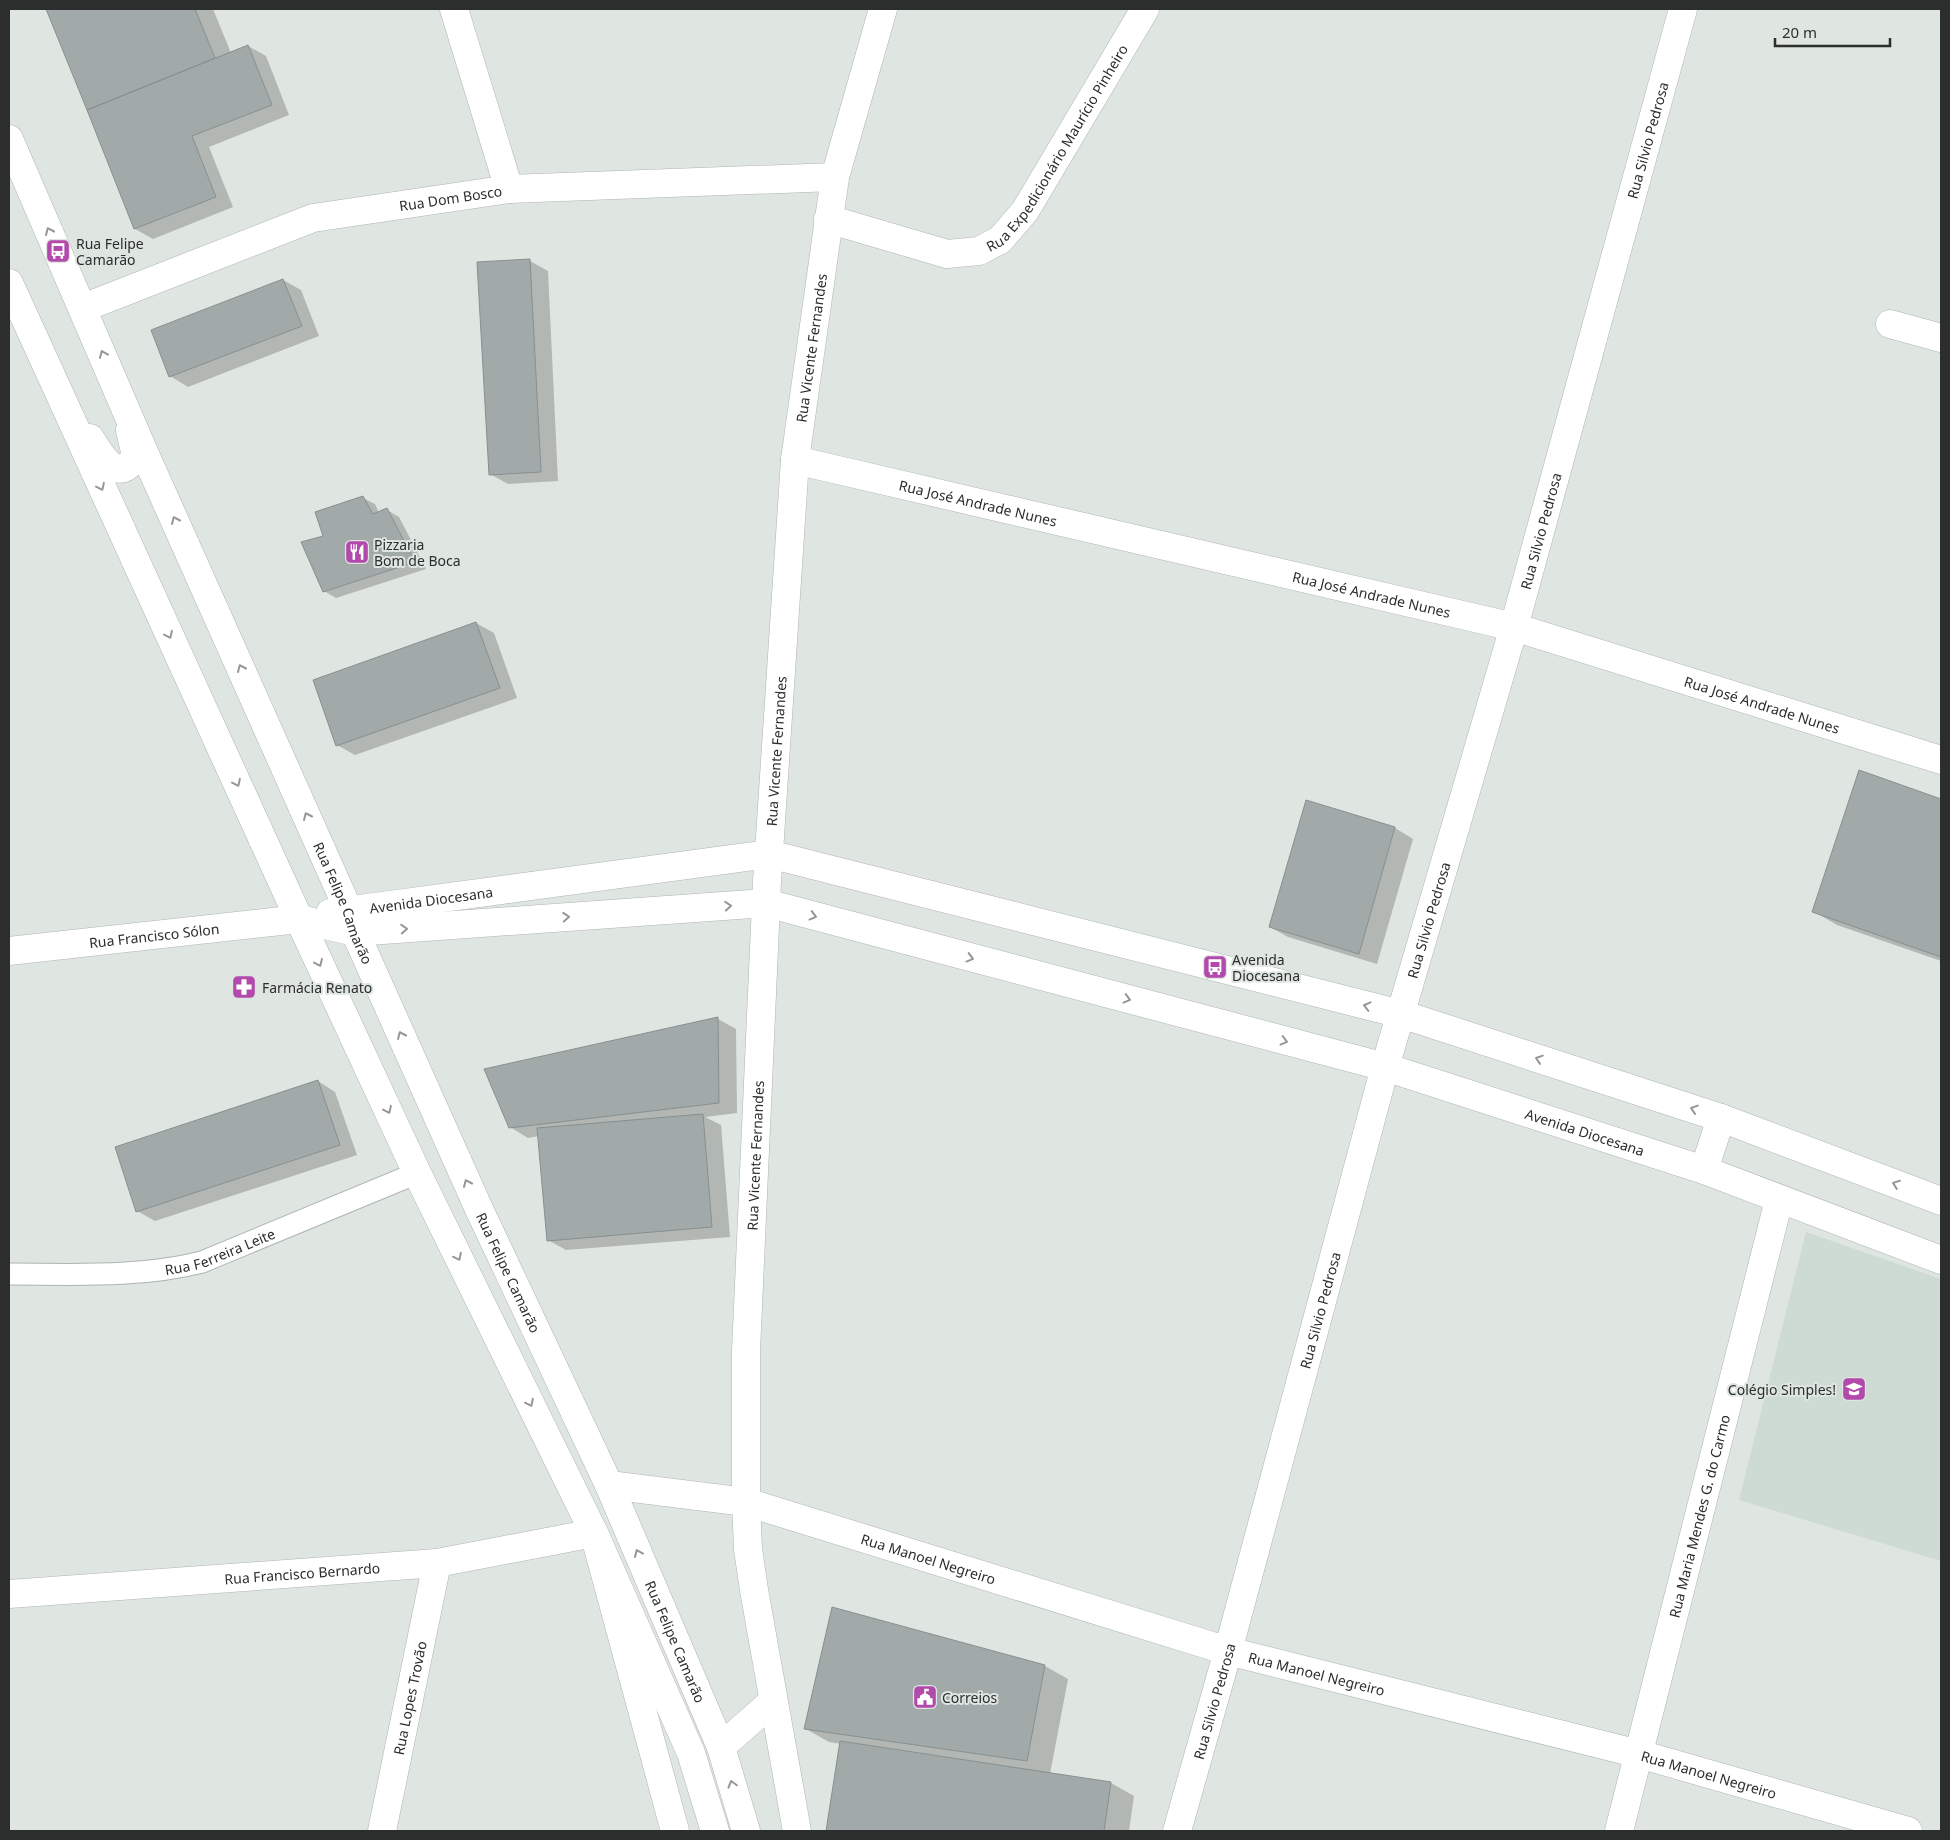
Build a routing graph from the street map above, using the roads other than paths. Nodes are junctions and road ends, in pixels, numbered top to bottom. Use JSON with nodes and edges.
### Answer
{"nodes":[{"id":1,"x":454,"y":9,"type":"edge"},
{"id":2,"x":883,"y":9,"type":"edge"},
{"id":3,"x":1145,"y":9,"type":"edge"},
{"id":4,"x":1683,"y":9,"type":"edge"},
{"id":5,"x":9,"y":139,"type":"edge"},
{"id":6,"x":835,"y":177,"type":"junction"},
{"id":7,"x":509,"y":189,"type":"junction"},
{"id":8,"x":828,"y":218,"type":"junction"},
{"id":9,"x":9,"y":283,"type":"edge"},
{"id":10,"x":83,"y":308,"type":"junction"},
{"id":11,"x":1890,"y":324,"type":"dead end"},
{"id":12,"x":28,"y":326,"type":"junction"},
{"id":13,"x":1941,"y":338,"type":"edge"},
{"id":14,"x":117,"y":387,"type":"junction"},
{"id":15,"x":795,"y":460,"type":"junction"},
{"id":16,"x":1514,"y":627,"type":"junction"},
{"id":17,"x":1941,"y":760,"type":"edge"},
{"id":18,"x":769,"y":854,"type":"junction"},
{"id":19,"x":766,"y":903,"type":"junction"},
{"id":20,"x":299,"y":919,"type":"junction"},
{"id":21,"x":352,"y":920,"type":"junction"},
{"id":22,"x":9,"y":951,"type":"edge"},
{"id":23,"x":1401,"y":1014,"type":"junction"},
{"id":24,"x":1385,"y":1068,"type":"junction"},
{"id":25,"x":1721,"y":1118,"type":"junction"},
{"id":26,"x":1704,"y":1170,"type":"junction"},
{"id":27,"x":417,"y":1173,"type":"junction"},
{"id":28,"x":1779,"y":1200,"type":"junction"},
{"id":29,"x":1941,"y":1201,"type":"edge"},
{"id":30,"x":1941,"y":1260,"type":"edge"},
{"id":31,"x":9,"y":1274,"type":"edge"},
{"id":32,"x":610,"y":1485,"type":"junction"},
{"id":33,"x":746,"y":1502,"type":"junction"},
{"id":34,"x":594,"y":1533,"type":"junction"},
{"id":35,"x":437,"y":1563,"type":"junction"},
{"id":36,"x":9,"y":1594,"type":"edge"},
{"id":37,"x":1228,"y":1651,"type":"junction"},
{"id":38,"x":773,"y":1701,"type":"junction"},
{"id":39,"x":721,"y":1747,"type":"junction"},
{"id":40,"x":1639,"y":1754,"type":"junction"},
{"id":41,"x":382,"y":1831,"type":"edge"},
{"id":42,"x":675,"y":1831,"type":"edge"},
{"id":43,"x":715,"y":1831,"type":"edge"},
{"id":44,"x":746,"y":1831,"type":"edge"},
{"id":45,"x":797,"y":1831,"type":"edge"},
{"id":46,"x":1177,"y":1831,"type":"edge"},
{"id":47,"x":1620,"y":1831,"type":"edge"},
{"id":48,"x":1908,"y":1831,"type":"edge"}],
"edges":[{"from":1,"to":7,"type":"street"},
{"from":2,"to":6,"type":"street","name":"Rua Vicente Fernandes"},
{"from":3,"to":8,"type":"street","name":"Rua Expedicionário Maurício Pinheiro"},
{"from":4,"to":16,"type":"street","name":"Rua Silvio Pedrosa"},
{"from":10,"to":5,"type":"street","name":"Rua Felipe Camarão","one_way":true},
{"from":6,"to":7,"type":"street","name":"Rua Dom Bosco"},
{"from":6,"to":8,"type":"street","name":"Rua Vicente Fernandes"},
{"from":7,"to":10,"type":"street","name":"Rua Dom Bosco"},
{"from":8,"to":15,"type":"street","name":"Rua Vicente Fernandes"},
{"from":9,"to":12,"type":"street"},
{"from":14,"to":10,"type":"street","name":"Rua Felipe Camarão","one_way":true},
{"from":11,"to":13,"type":"street"},
{"from":12,"to":14,"type":"street"},
{"from":12,"to":20,"type":"street","one_way":true},
{"from":21,"to":14,"type":"street","name":"Rua Felipe Camarão","one_way":true},
{"from":15,"to":16,"type":"street","name":"Rua José Andrade Nunes"},
{"from":15,"to":18,"type":"street","name":"Rua Vicente Fernandes"},
{"from":16,"to":17,"type":"street","name":"Rua José Andrade Nunes"},
{"from":16,"to":23,"type":"street","name":"Rua Silvio Pedrosa"},
{"from":18,"to":19,"type":"street","name":"Rua Vicente Fernandes"},
{"from":18,"to":21,"type":"street","name":"Avenida Diocesana"},
{"from":23,"to":18,"type":"street","name":"Avenida Diocesana","one_way":true},
{"from":21,"to":19,"type":"street","name":"Avenida Diocesana","one_way":true},
{"from":19,"to":24,"type":"street","name":"Avenida Diocesana","one_way":true},
{"from":19,"to":33,"type":"street","name":"Rua Vicente Fernandes"},
{"from":20,"to":21,"type":"street","name":"Avenida Diocesana"},
{"from":20,"to":22,"type":"street","name":"Rua Francisco Sólon"},
{"from":20,"to":27,"type":"street","one_way":true},
{"from":32,"to":21,"type":"street","name":"Rua Felipe Camarão","one_way":true},
{"from":23,"to":24,"type":"street","name":"Rua Silvio Pedrosa"},
{"from":25,"to":23,"type":"street","name":"Avenida Diocesana","one_way":true},
{"from":24,"to":26,"type":"street","name":"Avenida Diocesana"},
{"from":24,"to":37,"type":"street","name":"Rua Silvio Pedrosa"},
{"from":25,"to":26,"type":"street"},
{"from":29,"to":25,"type":"street","name":"Avenida Diocesana","one_way":true},
{"from":26,"to":28,"type":"street","name":"Avenida Diocesana"},
{"from":27,"to":31,"type":"lane","name":"Rua Ferreira Leite"},
{"from":27,"to":34,"type":"street","one_way":true},
{"from":28,"to":30,"type":"street","name":"Avenida Diocesana"},
{"from":28,"to":40,"type":"street","name":"Rua Maria Mendes G. do Carmo"},
{"from":32,"to":33,"type":"street","name":"Rua Manoel Negreiro"},
{"from":39,"to":32,"type":"street","name":"Rua Felipe Camarão","one_way":true},
{"from":33,"to":37,"type":"street","name":"Rua Manoel Negreiro"},
{"from":33,"to":38,"type":"street"},
{"from":34,"to":35,"type":"street","name":"Rua Francisco Bernardo"},
{"from":34,"to":42,"type":"street"},
{"from":34,"to":43,"type":"street"},
{"from":35,"to":36,"type":"street","name":"Rua Francisco Bernardo"},
{"from":35,"to":41,"type":"street","name":"Rua Lopes Trovão"},
{"from":37,"to":40,"type":"street","name":"Rua Manoel Negreiro"},
{"from":37,"to":46,"type":"street","name":"Rua Silvio Pedrosa"},
{"from":38,"to":39,"type":"street"},
{"from":38,"to":45,"type":"street"},
{"from":44,"to":39,"type":"street","name":"Rua Felipe Camarão","one_way":true},
{"from":40,"to":47,"type":"street","name":"Rua Maria Mendes G. do Carmo"},
{"from":40,"to":48,"type":"street","name":"Rua Manoel Negreiro"}]}
